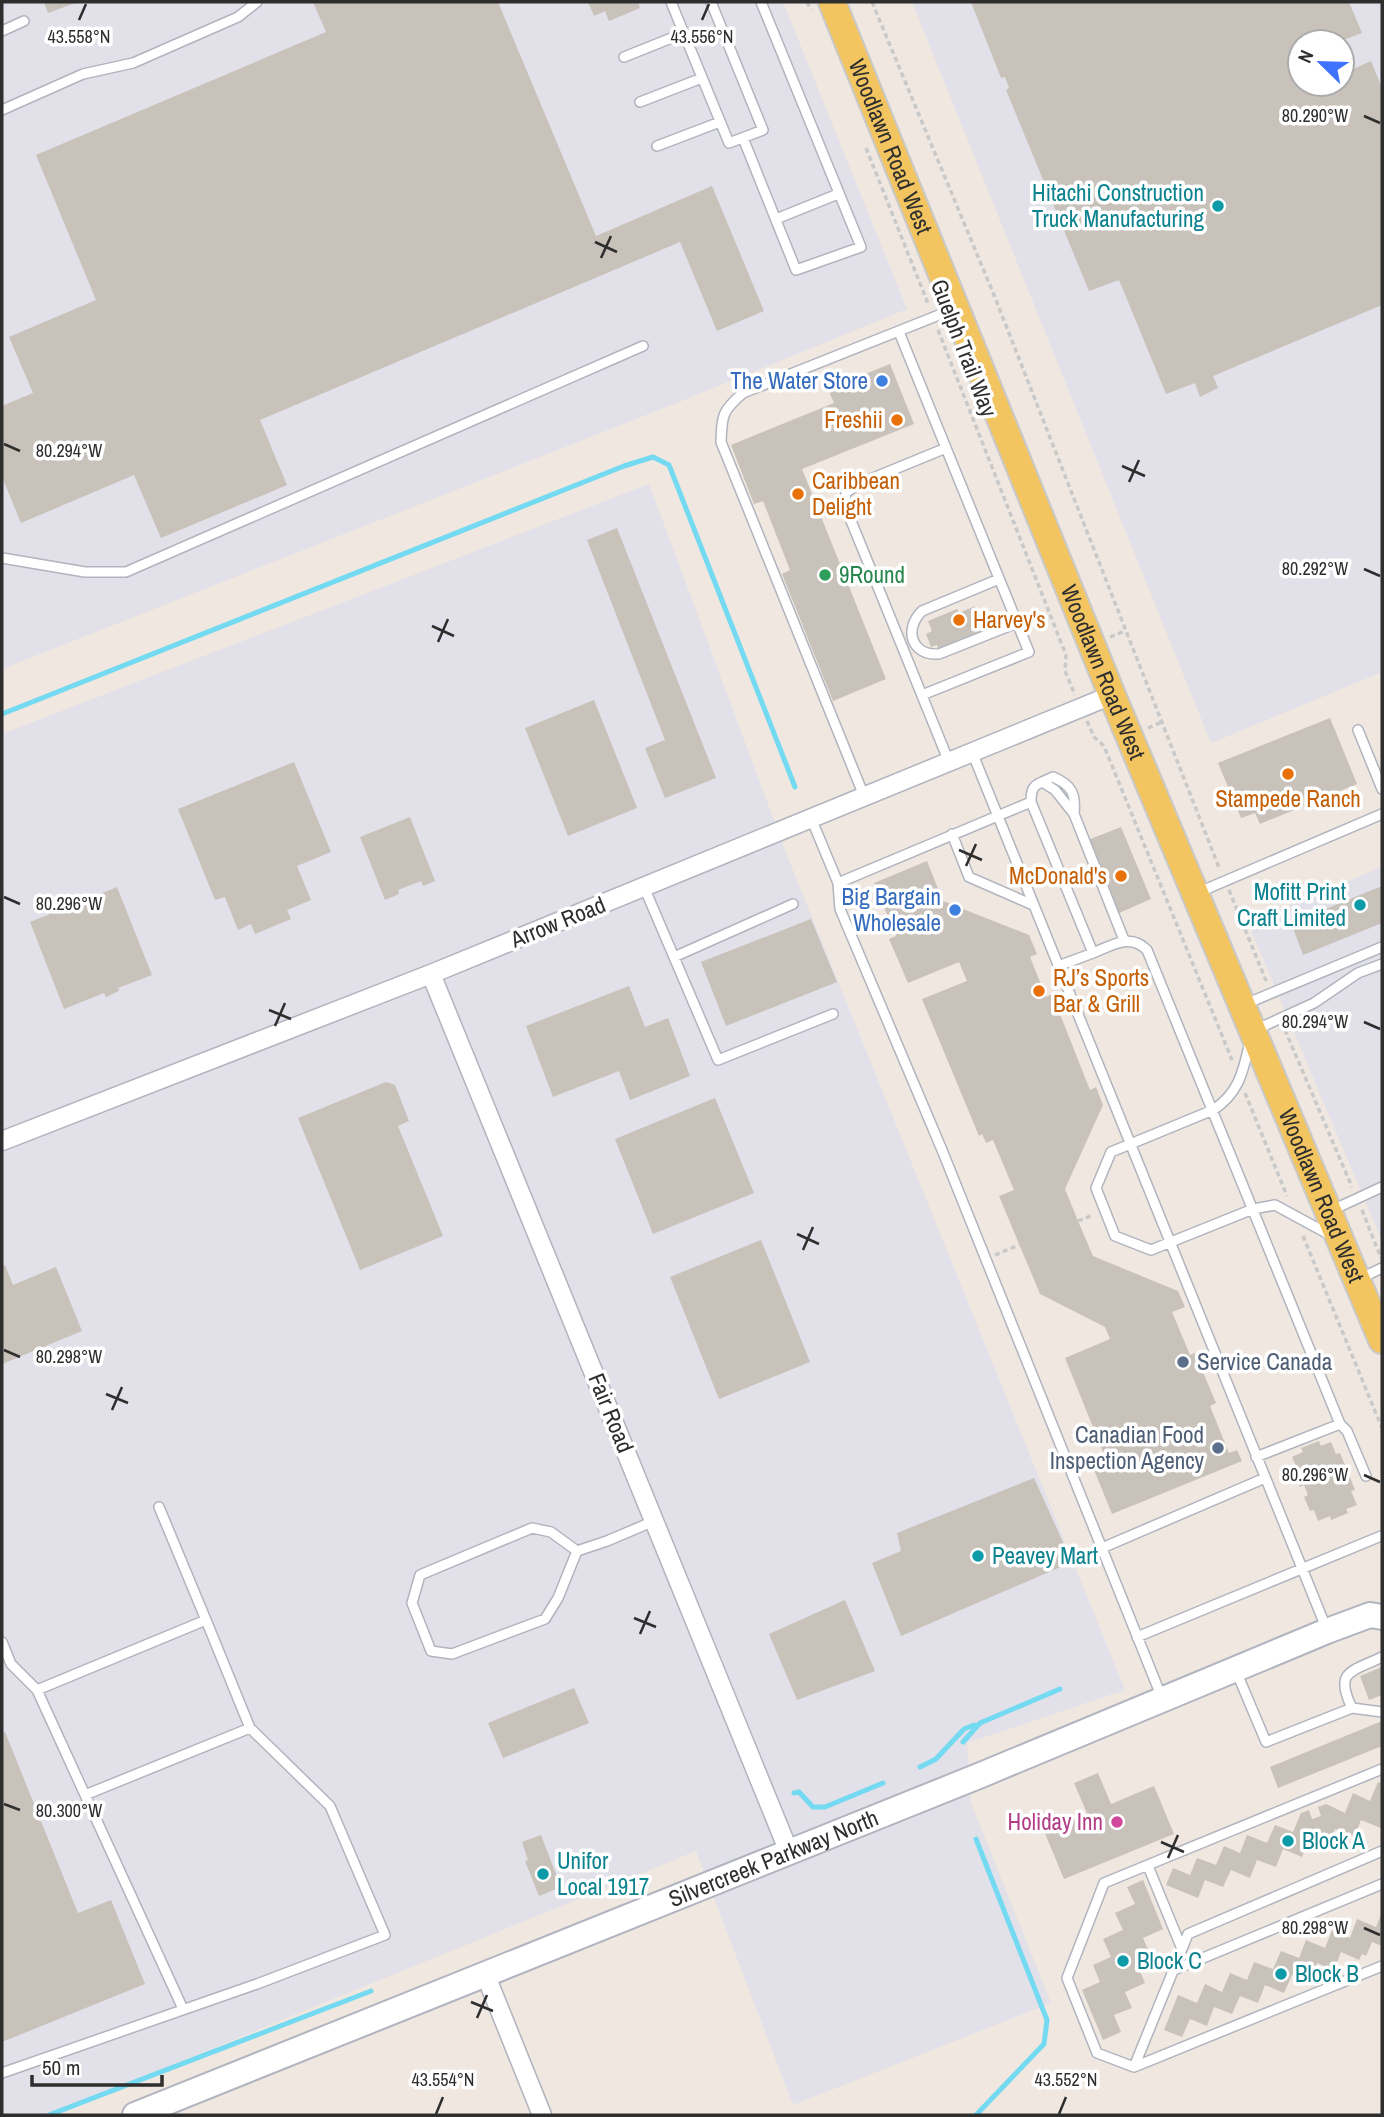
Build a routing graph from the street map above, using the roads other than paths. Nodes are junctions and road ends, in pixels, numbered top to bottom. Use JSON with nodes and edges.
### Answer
{"nodes":[{"id":1,"x":257,"y":2,"type":"edge"},
{"id":2,"x":671,"y":2,"type":"edge"},
{"id":3,"x":710,"y":2,"type":"edge"},
{"id":4,"x":761,"y":2,"type":"edge"},
{"id":5,"x":822,"y":8,"type":"edge"},
{"id":6,"x":24,"y":21,"type":"dead end"},
{"id":7,"x":2,"y":31,"type":"edge"},
{"id":8,"x":684,"y":33,"type":"junction"},
{"id":9,"x":624,"y":57,"type":"dead end"},
{"id":10,"x":702,"y":78,"type":"junction"},
{"id":11,"x":640,"y":102,"type":"dead end"},
{"id":12,"x":2,"y":110,"type":"edge"},
{"id":13,"x":720,"y":122,"type":"junction"},
{"id":14,"x":743,"y":138,"type":"junction"},
{"id":15,"x":657,"y":146,"type":"dead end"},
{"id":16,"x":838,"y":194,"type":"junction"},
{"id":17,"x":776,"y":219,"type":"junction"},
{"id":18,"x":945,"y":313,"type":"junction"},
{"id":19,"x":899,"y":331,"type":"junction"},
{"id":20,"x":643,"y":346,"type":"dead end"},
{"id":21,"x":946,"y":448,"type":"junction"},
{"id":22,"x":2,"y":558,"type":"edge"},
{"id":23,"x":999,"y":579,"type":"junction"},
{"id":24,"x":1017,"y":622,"type":"junction"},
{"id":25,"x":922,"y":695,"type":"junction"},
{"id":26,"x":1112,"y":695,"type":"junction"},
{"id":27,"x":1357,"y":730,"type":"dead end"},
{"id":28,"x":972,"y":752,"type":"junction"},
{"id":29,"x":948,"y":762,"type":"junction"},
{"id":30,"x":1382,"y":789,"type":"edge"},
{"id":31,"x":864,"y":796,"type":"junction"},
{"id":32,"x":1031,"y":802,"type":"junction"},
{"id":33,"x":1382,"y":814,"type":"edge"},
{"id":34,"x":997,"y":815,"type":"junction"},
{"id":35,"x":811,"y":818,"type":"junction"},
{"id":36,"x":952,"y":834,"type":"junction"},
{"id":37,"x":838,"y":883,"type":"junction"},
{"id":38,"x":645,"y":887,"type":"junction"},
{"id":39,"x":1195,"y":893,"type":"junction"},
{"id":40,"x":793,"y":904,"type":"dead end"},
{"id":41,"x":1033,"y":905,"type":"junction"},
{"id":42,"x":1124,"y":940,"type":"junction"},
{"id":43,"x":1382,"y":947,"type":"edge"},
{"id":44,"x":1093,"y":953,"type":"junction"},
{"id":45,"x":674,"y":957,"type":"junction"},
{"id":46,"x":1382,"y":964,"type":"edge"},
{"id":47,"x":1058,"y":967,"type":"junction"},
{"id":48,"x":431,"y":974,"type":"junction"},
{"id":49,"x":1241,"y":1005,"type":"junction"},
{"id":50,"x":833,"y":1014,"type":"dead end"},
{"id":51,"x":1252,"y":1030,"type":"junction"},
{"id":52,"x":1213,"y":1110,"type":"junction"},
{"id":53,"x":2,"y":1142,"type":"edge"},
{"id":54,"x":1130,"y":1144,"type":"junction"},
{"id":55,"x":1382,"y":1187,"type":"edge"},
{"id":56,"x":1254,"y":1209,"type":"junction"},
{"id":57,"x":1328,"y":1212,"type":"junction"},
{"id":58,"x":1340,"y":1240,"type":"junction"},
{"id":59,"x":1170,"y":1242,"type":"junction"},
{"id":60,"x":1382,"y":1268,"type":"edge"},
{"id":61,"x":1357,"y":1279,"type":"junction"},
{"id":62,"x":1382,"y":1340,"type":"edge"},
{"id":63,"x":1339,"y":1424,"type":"junction"},
{"id":64,"x":1256,"y":1457,"type":"junction"},
{"id":65,"x":1366,"y":1476,"type":"dead end"},
{"id":66,"x":1265,"y":1478,"type":"junction"},
{"id":67,"x":159,"y":1507,"type":"dead end"},
{"id":68,"x":654,"y":1521,"type":"junction"},
{"id":69,"x":1381,"y":1536,"type":"edge"},
{"id":70,"x":1102,"y":1548,"type":"junction"},
{"id":71,"x":577,"y":1551,"type":"junction"},
{"id":72,"x":1302,"y":1570,"type":"junction"},
{"id":73,"x":1378,"y":1611,"type":"edge"},
{"id":74,"x":206,"y":1620,"type":"junction"},
{"id":75,"x":1327,"y":1632,"type":"junction"},
{"id":76,"x":1137,"y":1637,"type":"junction"},
{"id":77,"x":2,"y":1642,"type":"edge"},
{"id":78,"x":1382,"y":1657,"type":"edge"},
{"id":79,"x":6,"y":1666,"type":"edge"},
{"id":80,"x":1235,"y":1669,"type":"junction"},
{"id":81,"x":37,"y":1690,"type":"junction"},
{"id":82,"x":1163,"y":1699,"type":"junction"},
{"id":83,"x":1352,"y":1708,"type":"junction"},
{"id":84,"x":1382,"y":1712,"type":"edge"},
{"id":85,"x":250,"y":1728,"type":"junction"},
{"id":86,"x":1382,"y":1769,"type":"edge"},
{"id":87,"x":85,"y":1795,"type":"junction"},
{"id":88,"x":1382,"y":1851,"type":"edge"},
{"id":89,"x":789,"y":1852,"type":"junction"},
{"id":90,"x":1148,"y":1866,"type":"junction"},
{"id":91,"x":1382,"y":1884,"type":"edge"},
{"id":92,"x":1182,"y":1949,"type":"junction"},
{"id":93,"x":1382,"y":1966,"type":"edge"},
{"id":94,"x":1174,"y":1970,"type":"junction"},
{"id":95,"x":486,"y":1976,"type":"junction"},
{"id":96,"x":183,"y":2009,"type":"junction"},
{"id":97,"x":1134,"y":2067,"type":"junction"},
{"id":98,"x":2,"y":2073,"type":"edge"},
{"id":99,"x":135,"y":2115,"type":"edge"},
{"id":100,"x":542,"y":2115,"type":"edge"}],
"edges":[{"from":1,"to":12,"type":"lane"},
{"from":2,"to":8,"type":"lane"},
{"from":3,"to":14,"type":"lane"},
{"from":4,"to":16,"type":"lane"},
{"from":5,"to":18,"type":"main road","name":"Woodlawn Road West"},
{"from":6,"to":7,"type":"lane"},
{"from":8,"to":9,"type":"lane"},
{"from":8,"to":10,"type":"lane"},
{"from":10,"to":11,"type":"lane"},
{"from":10,"to":13,"type":"lane"},
{"from":13,"to":14,"type":"lane"},
{"from":13,"to":15,"type":"lane"},
{"from":14,"to":17,"type":"lane"},
{"from":16,"to":17,"type":"lane"},
{"from":16,"to":17,"type":"lane"},
{"from":18,"to":19,"type":"lane"},
{"from":18,"to":26,"type":"main road","name":"Woodlawn Road West"},
{"from":19,"to":21,"type":"lane"},
{"from":19,"to":31,"type":"lane"},
{"from":20,"to":22,"type":"lane"},
{"from":21,"to":23,"type":"lane"},
{"from":21,"to":25,"type":"lane"},
{"from":23,"to":24,"type":"lane"},
{"from":23,"to":24,"type":"lane"},
{"from":24,"to":25,"type":"lane"},
{"from":25,"to":29,"type":"lane"},
{"from":26,"to":28,"type":"street","name":"Arrow Road"},
{"from":26,"to":39,"type":"main road","name":"Woodlawn Road West"},
{"from":27,"to":30,"type":"lane"},
{"from":28,"to":29,"type":"street","name":"Arrow Road"},
{"from":28,"to":34,"type":"lane"},
{"from":29,"to":31,"type":"street","name":"Arrow Road"},
{"from":31,"to":35,"type":"street","name":"Arrow Road"},
{"from":32,"to":34,"type":"lane"},
{"from":32,"to":42,"type":"lane"},
{"from":32,"to":44,"type":"lane"},
{"from":33,"to":39,"type":"lane"},
{"from":34,"to":36,"type":"lane"},
{"from":34,"to":41,"type":"lane"},
{"from":35,"to":37,"type":"lane"},
{"from":35,"to":38,"type":"street","name":"Arrow Road"},
{"from":36,"to":37,"type":"lane"},
{"from":36,"to":41,"type":"lane"},
{"from":37,"to":70,"type":"lane"},
{"from":38,"to":45,"type":"lane"},
{"from":38,"to":48,"type":"street","name":"Arrow Road"},
{"from":39,"to":49,"type":"main road","name":"Woodlawn Road West"},
{"from":40,"to":45,"type":"lane"},
{"from":41,"to":47,"type":"lane"},
{"from":42,"to":44,"type":"lane"},
{"from":42,"to":52,"type":"lane"},
{"from":43,"to":49,"type":"lane"},
{"from":44,"to":47,"type":"lane"},
{"from":45,"to":50,"type":"lane"},
{"from":46,"to":51,"type":"lane"},
{"from":47,"to":54,"type":"lane"},
{"from":48,"to":53,"type":"street","name":"Arrow Road"},
{"from":48,"to":68,"type":"street","name":"Fair Road"},
{"from":49,"to":51,"type":"main road","name":"Woodlawn Road West"},
{"from":51,"to":52,"type":"lane"},
{"from":51,"to":57,"type":"main road","name":"Woodlawn Road West"},
{"from":52,"to":54,"type":"lane"},
{"from":52,"to":56,"type":"lane"},
{"from":54,"to":59,"type":"lane"},
{"from":54,"to":59,"type":"lane"},
{"from":55,"to":57,"type":"lane"},
{"from":56,"to":58,"type":"lane"},
{"from":56,"to":59,"type":"lane"},
{"from":56,"to":63,"type":"lane"},
{"from":57,"to":58,"type":"main road","name":"Woodlawn Road West"},
{"from":58,"to":61,"type":"main road","name":"Woodlawn Road West"},
{"from":59,"to":64,"type":"lane"},
{"from":60,"to":61,"type":"lane"},
{"from":61,"to":62,"type":"main road","name":"Woodlawn Road West"},
{"from":63,"to":64,"type":"lane"},
{"from":63,"to":65,"type":"lane"},
{"from":64,"to":66,"type":"lane"},
{"from":66,"to":70,"type":"lane"},
{"from":66,"to":72,"type":"lane"},
{"from":67,"to":74,"type":"lane"},
{"from":68,"to":71,"type":"lane"},
{"from":68,"to":89,"type":"street","name":"Fair Road"},
{"from":69,"to":72,"type":"lane"},
{"from":70,"to":76,"type":"lane"},
{"from":71,"to":71,"type":"lane"},
{"from":72,"to":75,"type":"lane"},
{"from":72,"to":76,"type":"lane"},
{"from":73,"to":75,"type":"main road","name":"Silvercreek Parkway North"},
{"from":74,"to":81,"type":"lane"},
{"from":74,"to":85,"type":"lane"},
{"from":75,"to":80,"type":"main road","name":"Silvercreek Parkway North"},
{"from":76,"to":82,"type":"lane"},
{"from":77,"to":79,"type":"lane"},
{"from":78,"to":83,"type":"lane"},
{"from":79,"to":81,"type":"lane"},
{"from":80,"to":82,"type":"main road","name":"Silvercreek Parkway North"},
{"from":80,"to":83,"type":"lane"},
{"from":81,"to":87,"type":"lane"},
{"from":82,"to":89,"type":"main road","name":"Silvercreek Parkway North"},
{"from":83,"to":84,"type":"lane"},
{"from":85,"to":87,"type":"lane"},
{"from":85,"to":96,"type":"lane"},
{"from":86,"to":90,"type":"lane"},
{"from":87,"to":96,"type":"lane"},
{"from":88,"to":92,"type":"lane"},
{"from":89,"to":95,"type":"main road","name":"Silvercreek Parkway North"},
{"from":90,"to":92,"type":"lane"},
{"from":90,"to":97,"type":"lane"},
{"from":91,"to":94,"type":"lane"},
{"from":92,"to":94,"type":"lane"},
{"from":93,"to":97,"type":"lane"},
{"from":94,"to":97,"type":"lane"},
{"from":95,"to":99,"type":"main road","name":"Silvercreek Parkway North"},
{"from":95,"to":100,"type":"street"},
{"from":96,"to":98,"type":"lane"}]}
